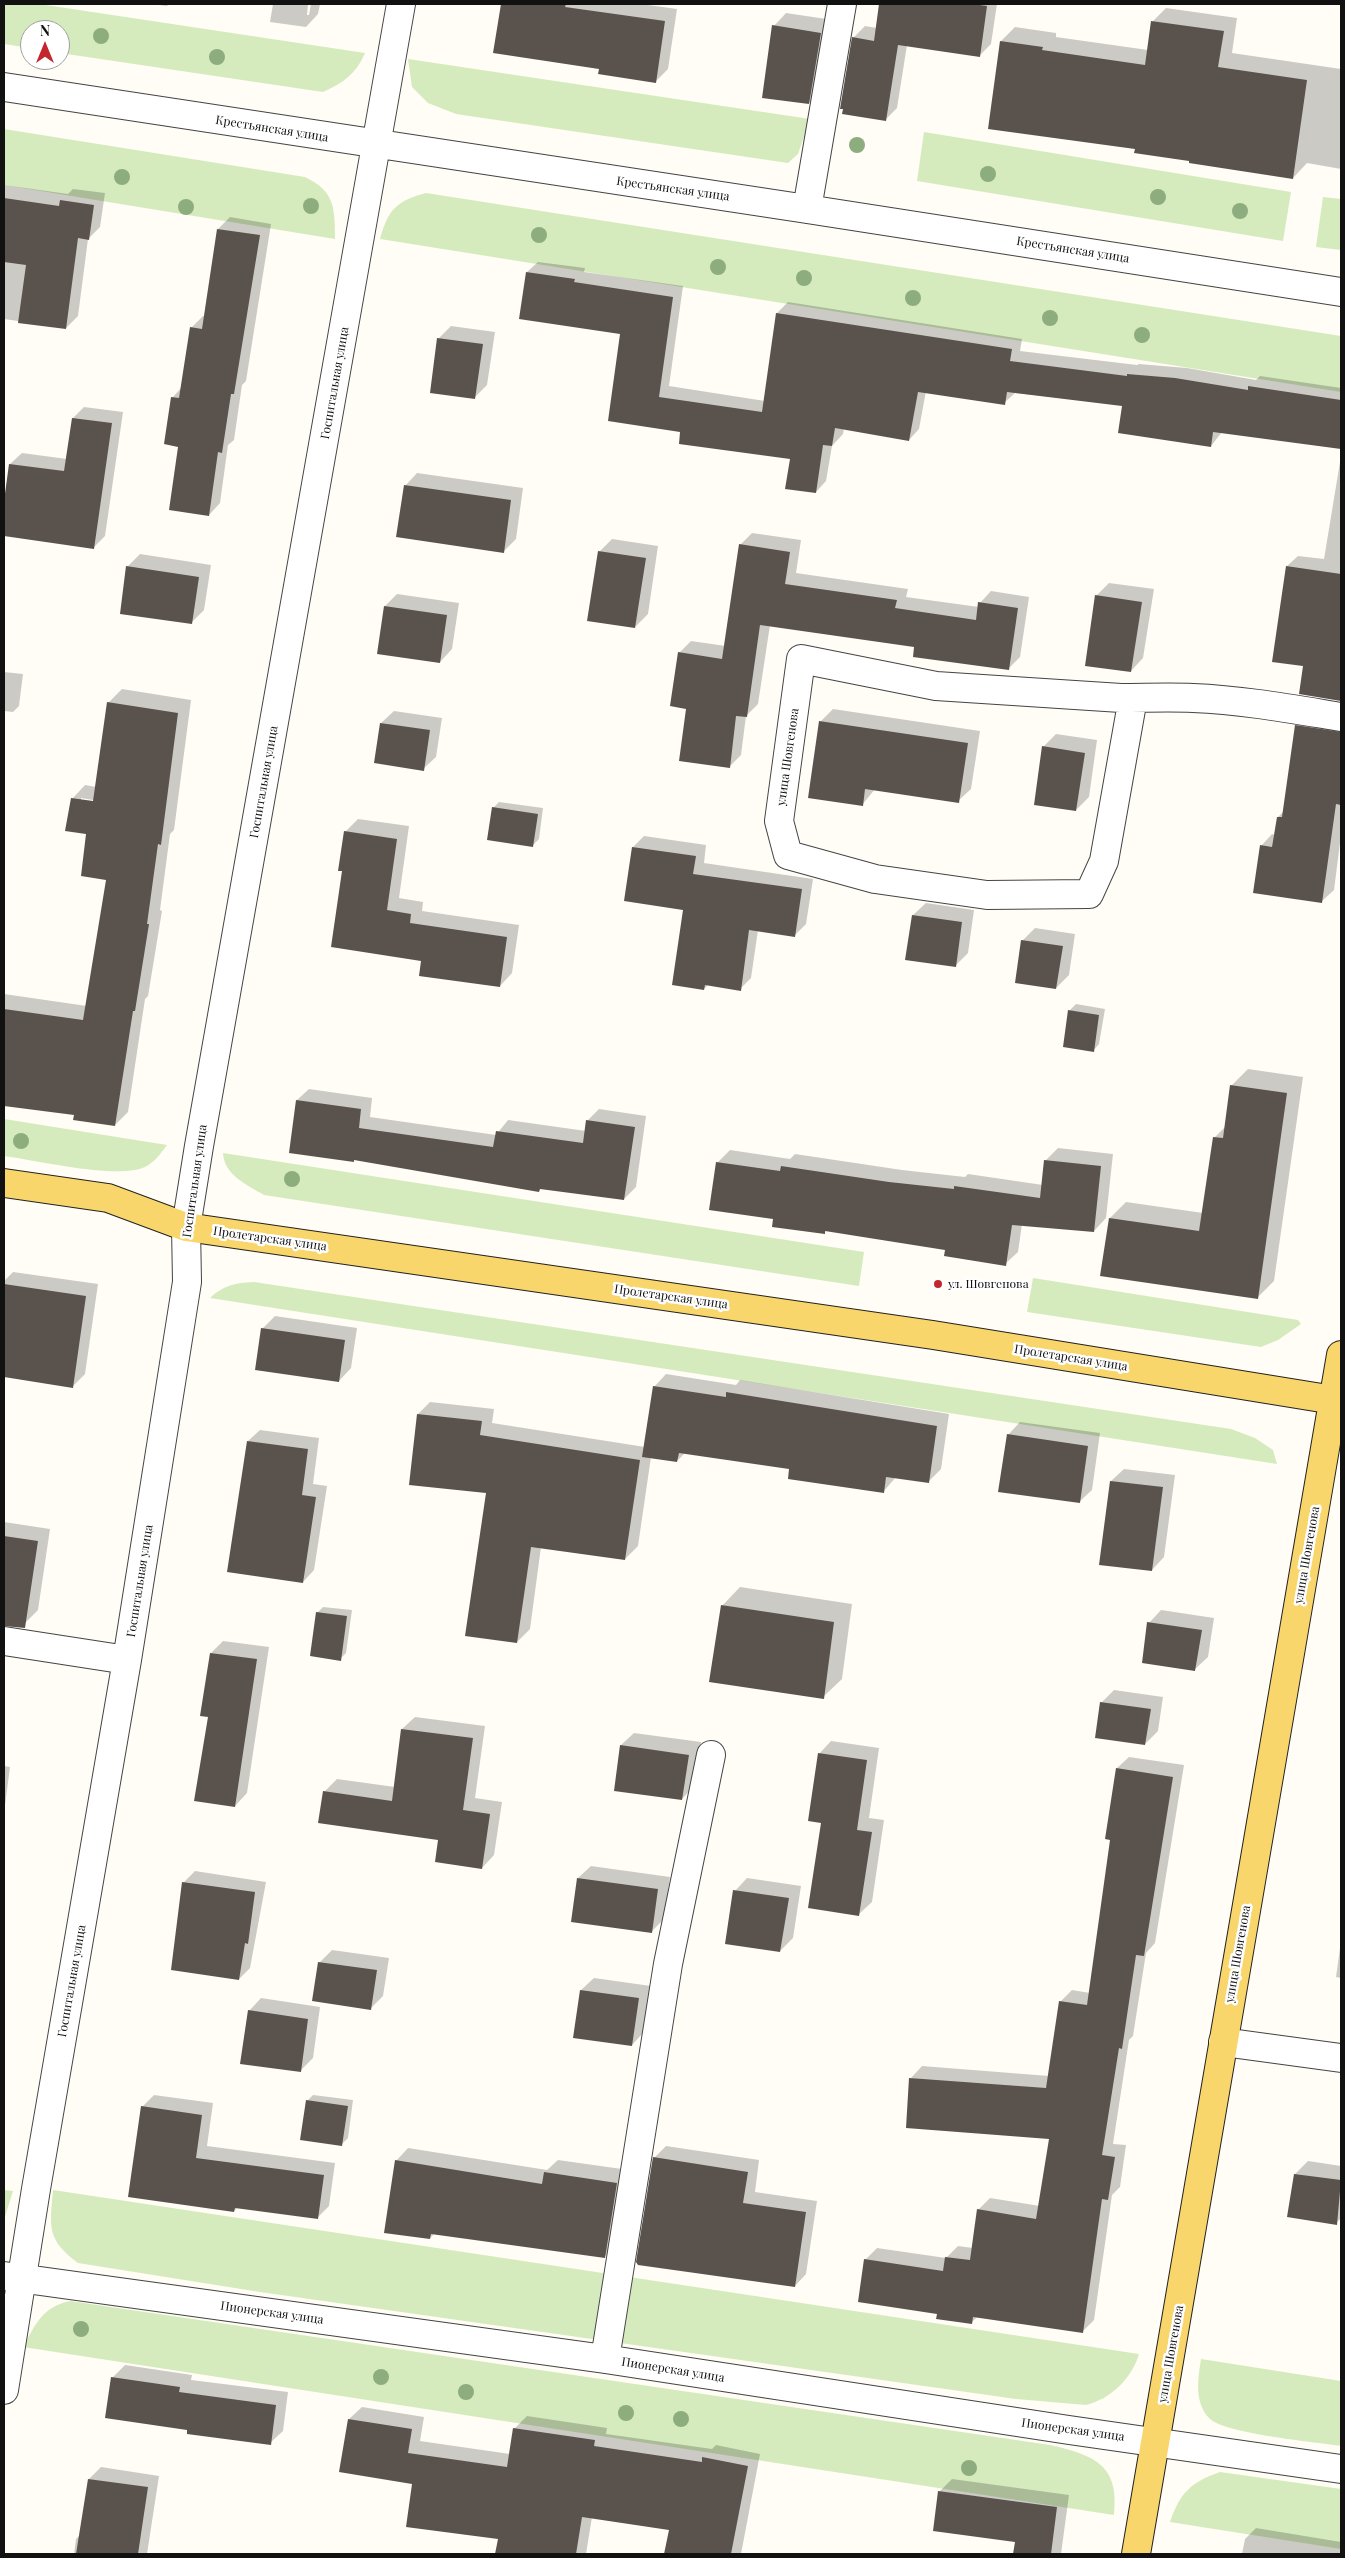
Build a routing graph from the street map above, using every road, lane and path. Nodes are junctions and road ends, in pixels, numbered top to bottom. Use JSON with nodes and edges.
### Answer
{"nodes":[{"id":1,"x":401,"y":4,"type":"edge"},
{"id":2,"x":842,"y":4,"type":"edge"},
{"id":3,"x":4,"y":88,"type":"edge"},
{"id":4,"x":377,"y":145,"type":"junction"},
{"id":5,"x":807,"y":209,"type":"junction"},
{"id":6,"x":1341,"y":292,"type":"edge"},
{"id":7,"x":1133,"y":698,"type":"junction"},
{"id":8,"x":1341,"y":717,"type":"edge"},
{"id":9,"x":4,"y":1183,"type":"edge"},
{"id":10,"x":186,"y":1227,"type":"junction"},
{"id":11,"x":1341,"y":1354,"type":"edge"},
{"id":12,"x":1338,"y":1401,"type":"edge"},
{"id":13,"x":4,"y":1641,"type":"edge"},
{"id":14,"x":127,"y":1660,"type":"junction"},
{"id":15,"x":710,"y":1755,"type":"dead end"},
{"id":16,"x":1224,"y":2042,"type":"junction"},
{"id":17,"x":1341,"y":2058,"type":"edge"},
{"id":18,"x":12,"y":2277,"type":"edge"},
{"id":19,"x":605,"y":2359,"type":"junction"},
{"id":20,"x":4,"y":2390,"type":"edge"},
{"id":21,"x":1156,"y":2442,"type":"junction"},
{"id":22,"x":1341,"y":2468,"type":"edge"},
{"id":23,"x":1136,"y":2554,"type":"edge"}],
"edges":[{"from":1,"to":4,"type":"street","name":"Госпитальная улица"},
{"from":2,"to":5,"type":"street"},
{"from":3,"to":4,"type":"street","name":"Крестьянская улица"},
{"from":4,"to":5,"type":"street","name":"Крестьянская улица"},
{"from":4,"to":10,"type":"street","name":"Госпитальная улица"},
{"from":5,"to":6,"type":"street","name":"Крестьянская улица"},
{"from":7,"to":7,"type":"street","name":"улица Шовгенова"},
{"from":7,"to":8,"type":"street"},
{"from":9,"to":10,"type":"main road","name":"Пролетарская улица"},
{"from":10,"to":12,"type":"main road","name":"Пролетарская улица"},
{"from":10,"to":14,"type":"street","name":"Госпитальная улица"},
{"from":11,"to":12,"type":"main road","name":"улица Шовгенова"},
{"from":12,"to":16,"type":"main road","name":"улица Шовгенова"},
{"from":13,"to":14,"type":"street"},
{"from":14,"to":18,"type":"street","name":"Госпитальная улица"},
{"from":15,"to":19,"type":"street"},
{"from":16,"to":17,"type":"street"},
{"from":16,"to":21,"type":"main road","name":"улица Шовгенова"},
{"from":18,"to":19,"type":"street","name":"Пионерская улица"},
{"from":18,"to":20,"type":"street","name":"Госпитальная улица"},
{"from":19,"to":21,"type":"street","name":"Пионерская улица"},
{"from":21,"to":22,"type":"street","name":"Пионерская улица"},
{"from":21,"to":23,"type":"main road","name":"улица Шовгенова"}]}
